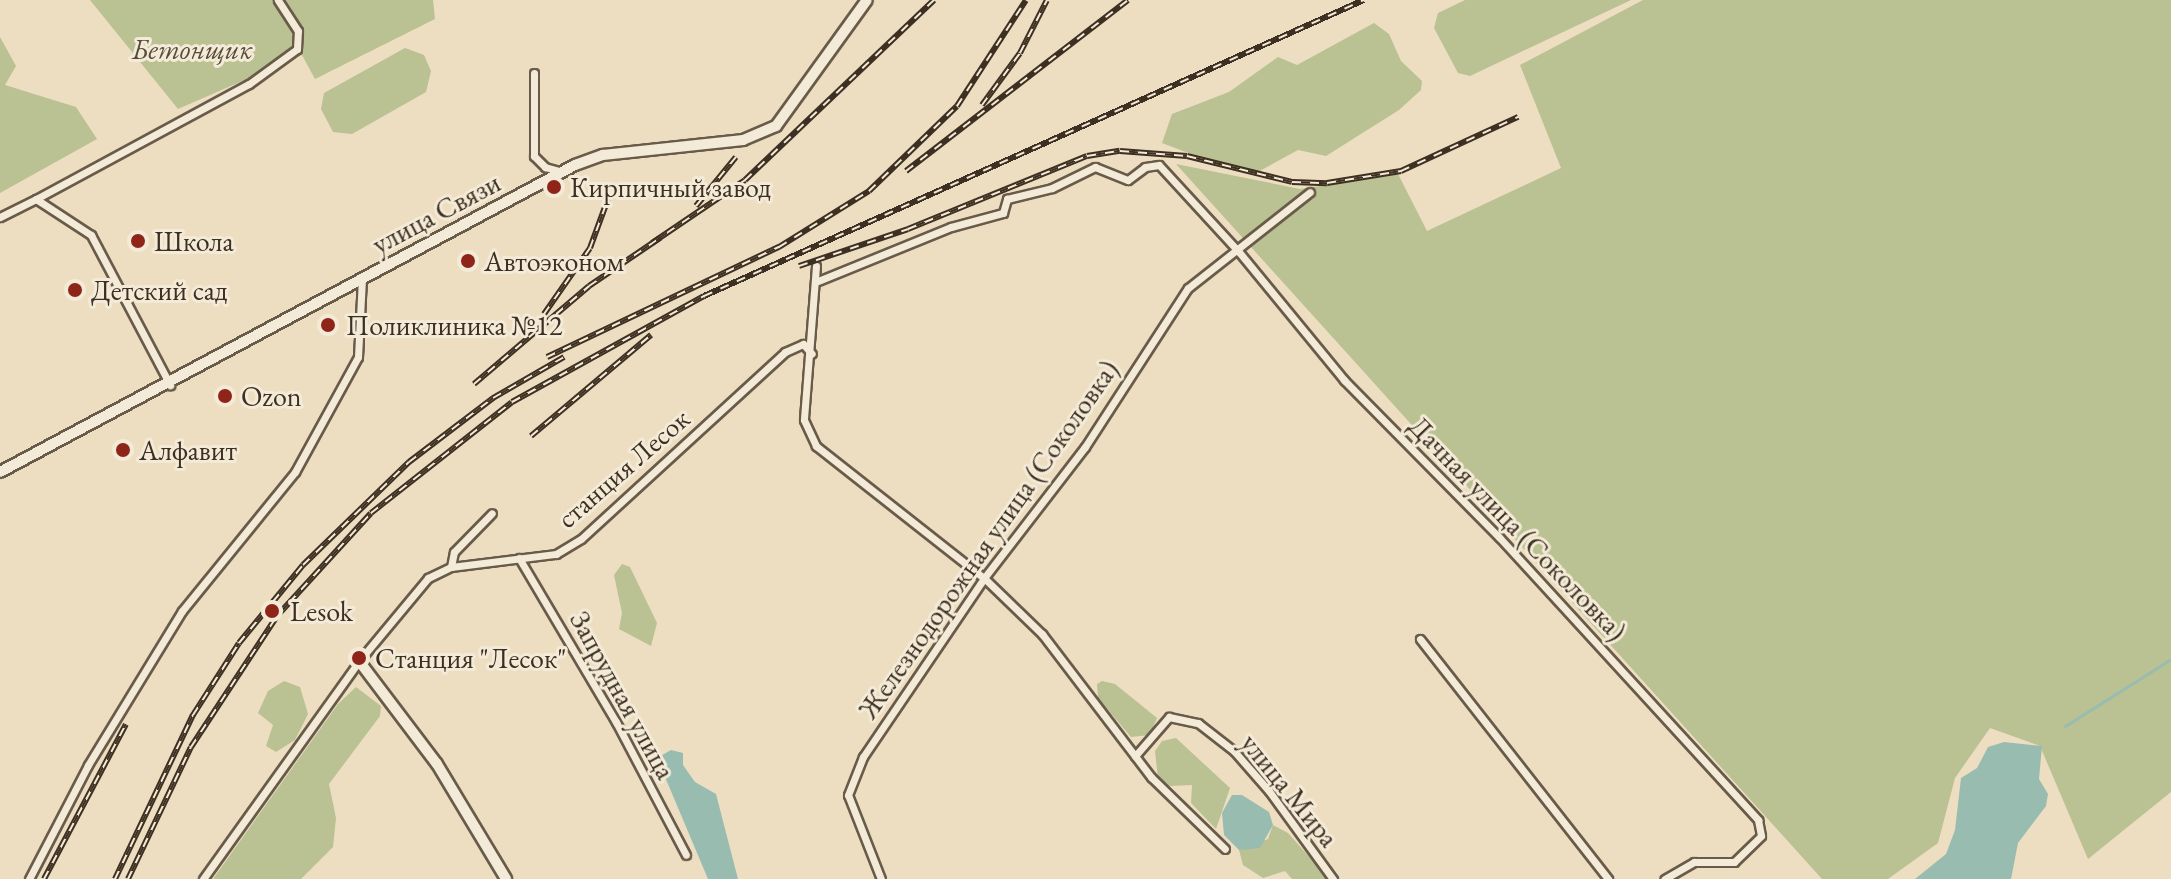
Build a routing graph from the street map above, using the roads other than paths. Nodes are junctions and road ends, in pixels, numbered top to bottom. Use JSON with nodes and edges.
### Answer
{"nodes":[{"id":1,"x":278,"y":0,"type":"edge"},
{"id":2,"x":867,"y":0,"type":"edge"},
{"id":3,"x":534,"y":73,"type":"dead end"},
{"id":4,"x":562,"y":172,"type":"junction"},
{"id":5,"x":1310,"y":192,"type":"dead end"},
{"id":6,"x":36,"y":199,"type":"junction"},
{"id":7,"x":0,"y":217,"type":"edge"},
{"id":8,"x":1239,"y":252,"type":"junction"},
{"id":9,"x":816,"y":266,"type":"dead end"},
{"id":10,"x":362,"y":279,"type":"junction"},
{"id":11,"x":818,"y":281,"type":"junction"},
{"id":12,"x":812,"y":354,"type":"junction"},
{"id":13,"x":170,"y":385,"type":"junction"},
{"id":14,"x":0,"y":472,"type":"edge"},
{"id":15,"x":492,"y":513,"type":"dead end"},
{"id":16,"x":519,"y":558,"type":"junction"},
{"id":17,"x":451,"y":567,"type":"junction"},
{"id":18,"x":984,"y":578,"type":"junction"},
{"id":19,"x":1420,"y":639,"type":"dead end"},
{"id":20,"x":359,"y":661,"type":"junction"},
{"id":21,"x":1135,"y":756,"type":"junction"},
{"id":22,"x":1225,"y":849,"type":"dead end"},
{"id":23,"x":686,"y":855,"type":"dead end"},
{"id":24,"x":29,"y":879,"type":"edge"},
{"id":25,"x":203,"y":879,"type":"edge"},
{"id":26,"x":506,"y":879,"type":"edge"},
{"id":27,"x":881,"y":879,"type":"edge"},
{"id":28,"x":1333,"y":879,"type":"edge"},
{"id":29,"x":1608,"y":879,"type":"edge"},
{"id":30,"x":1665,"y":879,"type":"edge"}],
"edges":[{"from":1,"to":6,"type":"street"},
{"from":2,"to":4,"type":"street","name":"улица Связи"},
{"from":3,"to":4,"type":"street"},
{"from":4,"to":10,"type":"street","name":"улица Связи"},
{"from":5,"to":8,"type":"street","name":"Железнодорожная улица (Соколовка)"},
{"from":6,"to":7,"type":"street"},
{"from":6,"to":13,"type":"street"},
{"from":8,"to":11,"type":"street","name":"Дачная улица (Соколовка)"},
{"from":8,"to":18,"type":"street","name":"Железнодорожная улица (Соколовка)"},
{"from":8,"to":30,"type":"street","name":"Дачная улица (Соколовка)"},
{"from":9,"to":11,"type":"street"},
{"from":10,"to":13,"type":"street","name":"улица Связи"},
{"from":10,"to":24,"type":"street"},
{"from":11,"to":12,"type":"street"},
{"from":12,"to":16,"type":"street","name":"станция Лесок"},
{"from":12,"to":18,"type":"street"},
{"from":13,"to":14,"type":"street","name":"улица Связи"},
{"from":15,"to":17,"type":"street"},
{"from":16,"to":17,"type":"street","name":"станция Лесок"},
{"from":16,"to":23,"type":"street","name":"Запрудная улица"},
{"from":17,"to":20,"type":"street","name":"станция Лесок"},
{"from":18,"to":21,"type":"street"},
{"from":18,"to":27,"type":"street","name":"Железнодорожная улица (Соколовка)"},
{"from":19,"to":29,"type":"street"},
{"from":20,"to":25,"type":"street","name":"станция Лесок"},
{"from":20,"to":26,"type":"street"},
{"from":21,"to":22,"type":"street"},
{"from":21,"to":28,"type":"street","name":"улица Мира"}]}
